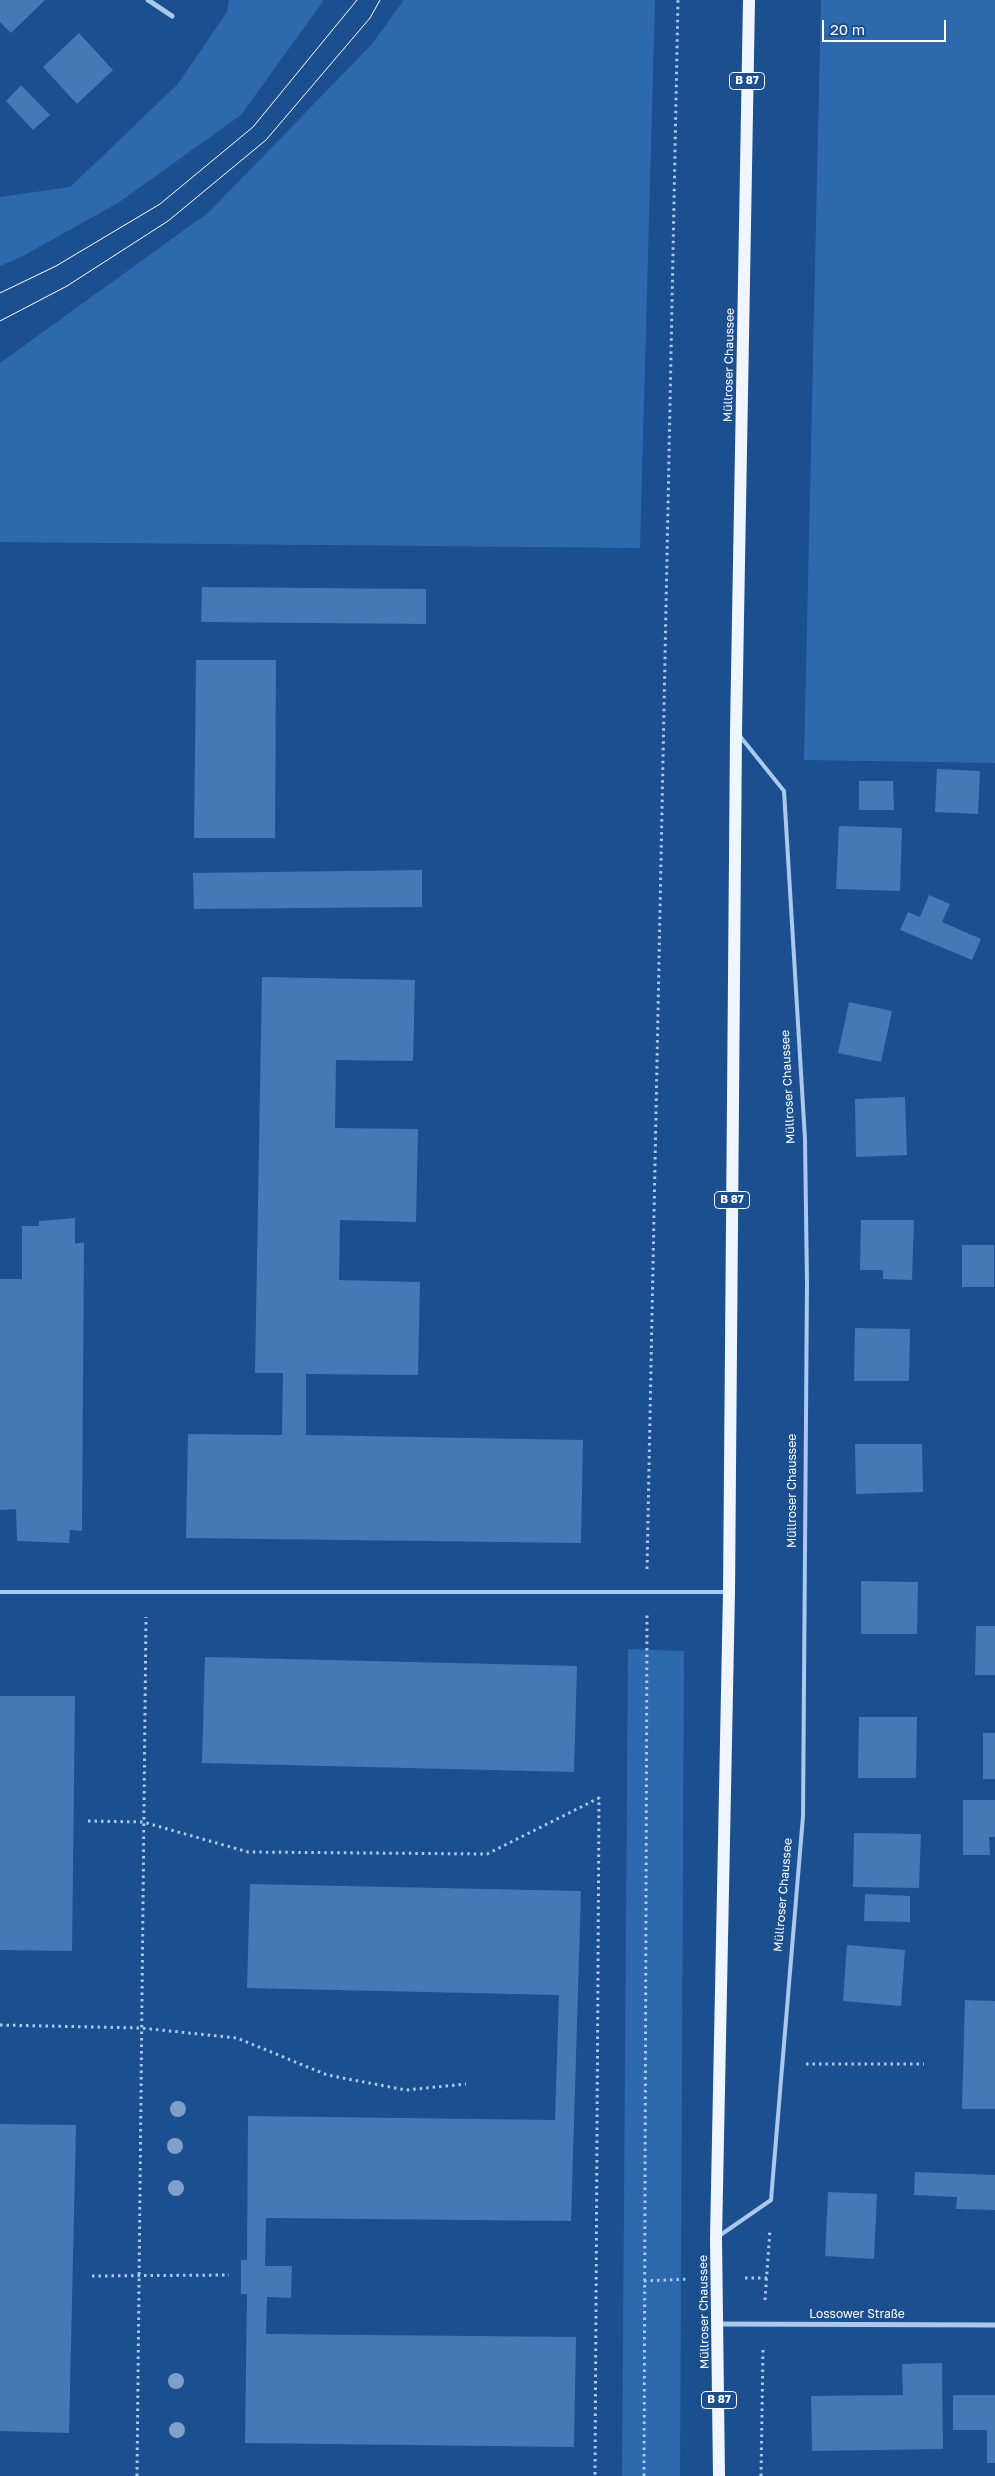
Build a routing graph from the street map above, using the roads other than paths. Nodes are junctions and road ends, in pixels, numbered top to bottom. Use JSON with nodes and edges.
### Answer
{"nodes":[{"id":1,"x":148,"y":0,"type":"edge"},
{"id":2,"x":749,"y":0,"type":"edge"},
{"id":3,"x":172,"y":16,"type":"dead end"},
{"id":4,"x":736,"y":731,"type":"junction"},
{"id":5,"x":0,"y":1592,"type":"edge"},
{"id":6,"x":729,"y":1592,"type":"junction"},
{"id":7,"x":716,"y":2238,"type":"junction"},
{"id":8,"x":718,"y":2324,"type":"junction"},
{"id":9,"x":995,"y":2324,"type":"edge"},
{"id":10,"x":719,"y":2476,"type":"edge"}],
"edges":[{"from":1,"to":3,"type":"street"},
{"from":2,"to":4,"type":"main road","name":"Müllroser Chaussee","number":"B 87"},
{"from":4,"to":6,"type":"main road","name":"Müllroser Chaussee","number":"B 87"},
{"from":4,"to":7,"type":"lane","name":"Müllroser Chaussee"},
{"from":5,"to":6,"type":"lane"},
{"from":6,"to":7,"type":"main road","name":"Müllroser Chaussee","number":"B 87"},
{"from":7,"to":8,"type":"main road","name":"Müllroser Chaussee","number":"B 87"},
{"from":8,"to":9,"type":"street","name":"Lossower Straße"},
{"from":8,"to":10,"type":"main road","name":"Müllroser Chaussee","number":"B 87"}]}
